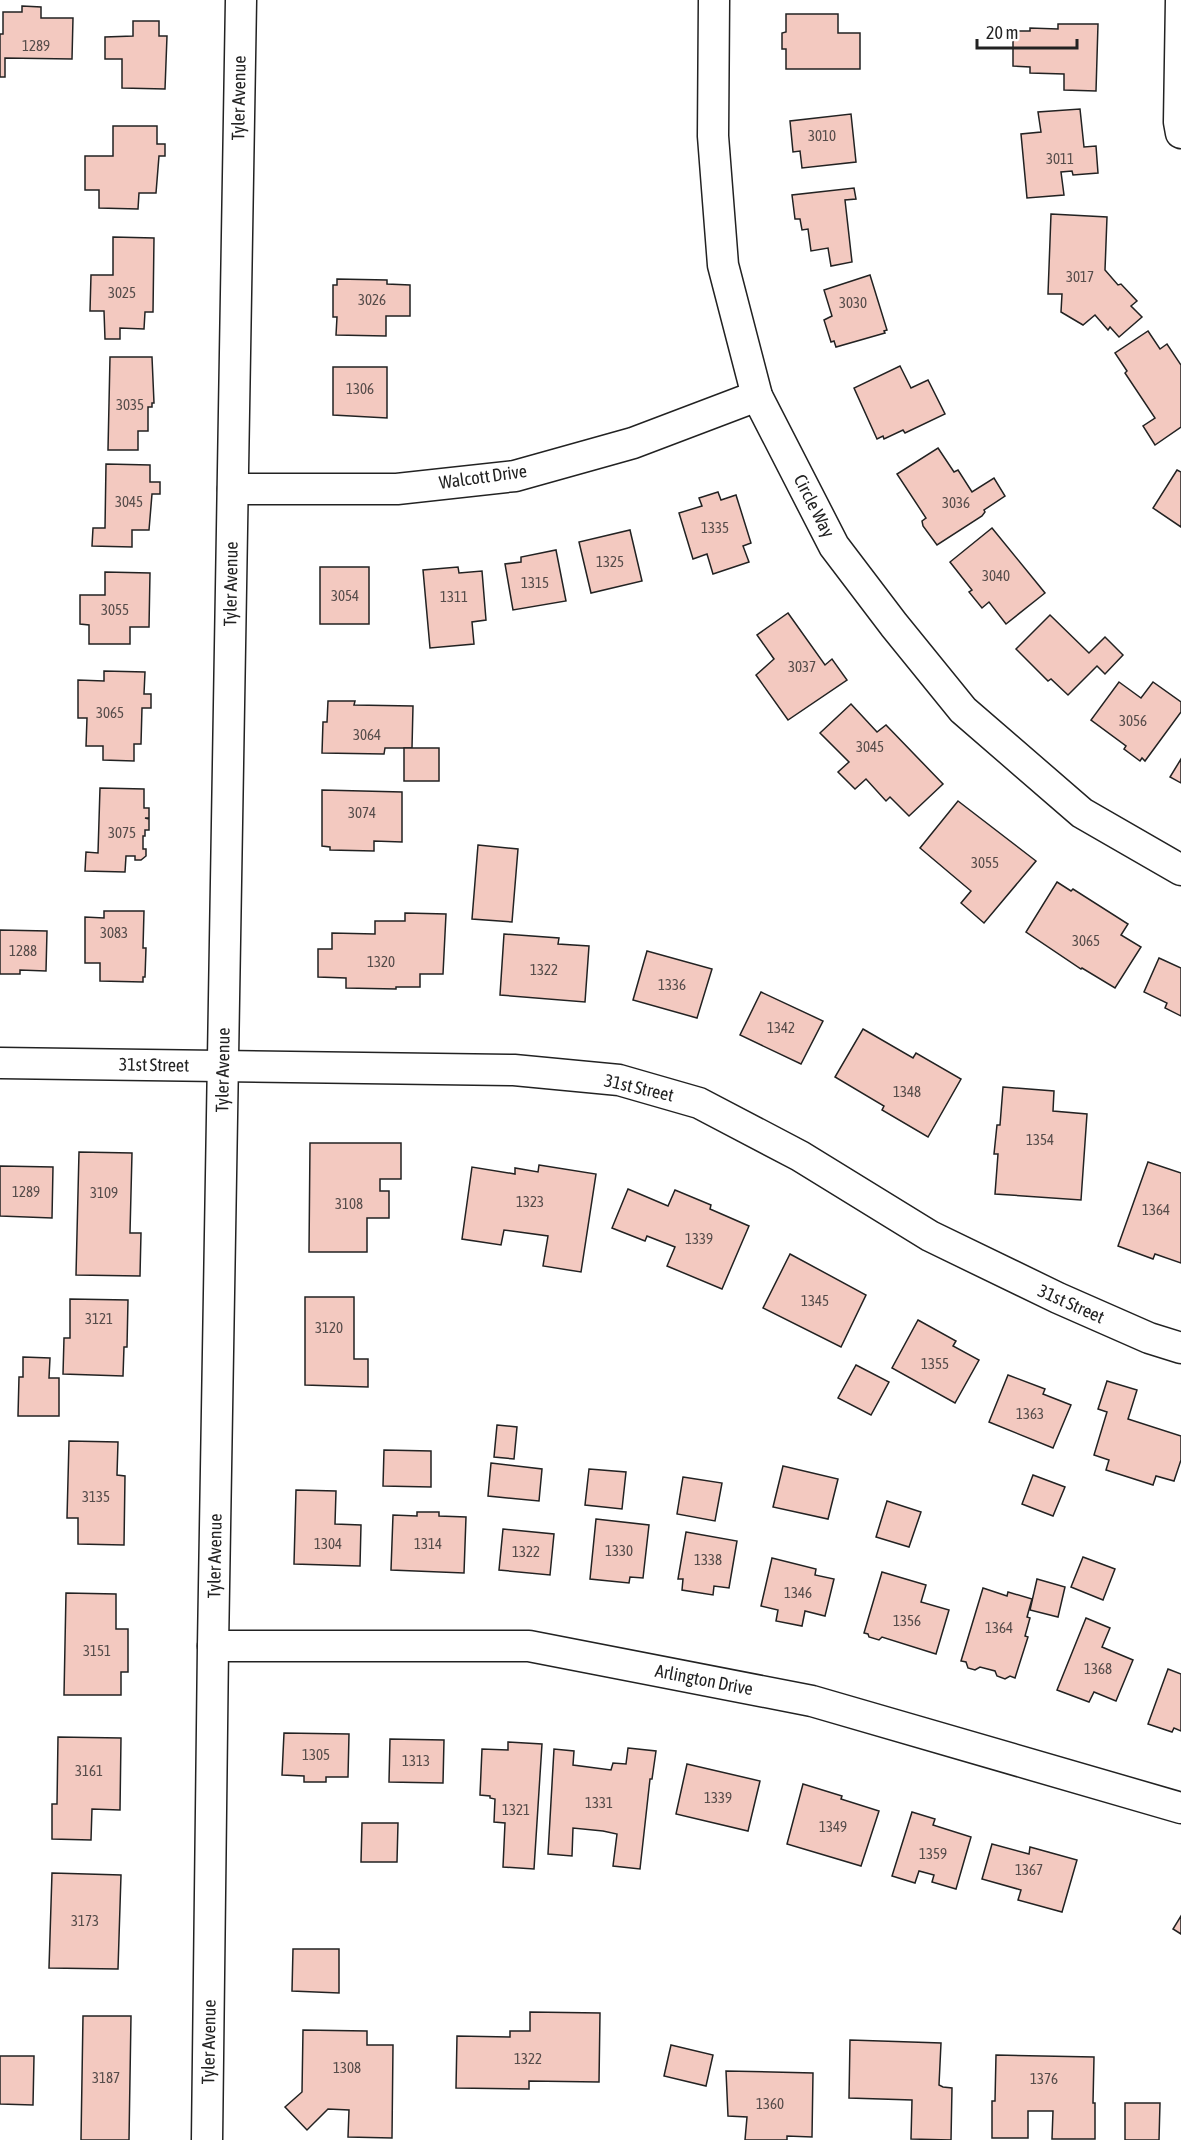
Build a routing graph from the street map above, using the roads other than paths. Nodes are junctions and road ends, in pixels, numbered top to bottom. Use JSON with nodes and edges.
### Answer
{"nodes":[{"id":1,"x":241,"y":0,"type":"edge"},
{"id":2,"x":714,"y":0,"type":"edge"},
{"id":3,"x":1181,"y":0,"type":"edge"},
{"id":4,"x":1181,"y":133,"type":"edge"},
{"id":5,"x":757,"y":396,"type":"junction"},
{"id":6,"x":233,"y":489,"type":"junction"},
{"id":7,"x":1181,"y":870,"type":"edge"},
{"id":8,"x":0,"y":1063,"type":"edge"},
{"id":9,"x":224,"y":1066,"type":"junction"},
{"id":10,"x":1181,"y":1348,"type":"edge"},
{"id":11,"x":213,"y":1646,"type":"junction"},
{"id":12,"x":1181,"y":1808,"type":"edge"},
{"id":13,"x":207,"y":2140,"type":"edge"}],
"edges":[{"from":1,"to":6,"type":"street","name":"Tyler Avenue"},
{"from":2,"to":5,"type":"street","name":"Circle Way"},
{"from":3,"to":4,"type":"street"},
{"from":5,"to":6,"type":"street","name":"Walcott Drive"},
{"from":5,"to":7,"type":"street","name":"Circle Way"},
{"from":6,"to":9,"type":"street","name":"Tyler Avenue"},
{"from":8,"to":9,"type":"street","name":"31st Street"},
{"from":9,"to":10,"type":"street","name":"31st Street"},
{"from":9,"to":11,"type":"street","name":"Tyler Avenue"},
{"from":11,"to":12,"type":"street","name":"Arlington Drive"},
{"from":11,"to":13,"type":"street","name":"Tyler Avenue"}]}
